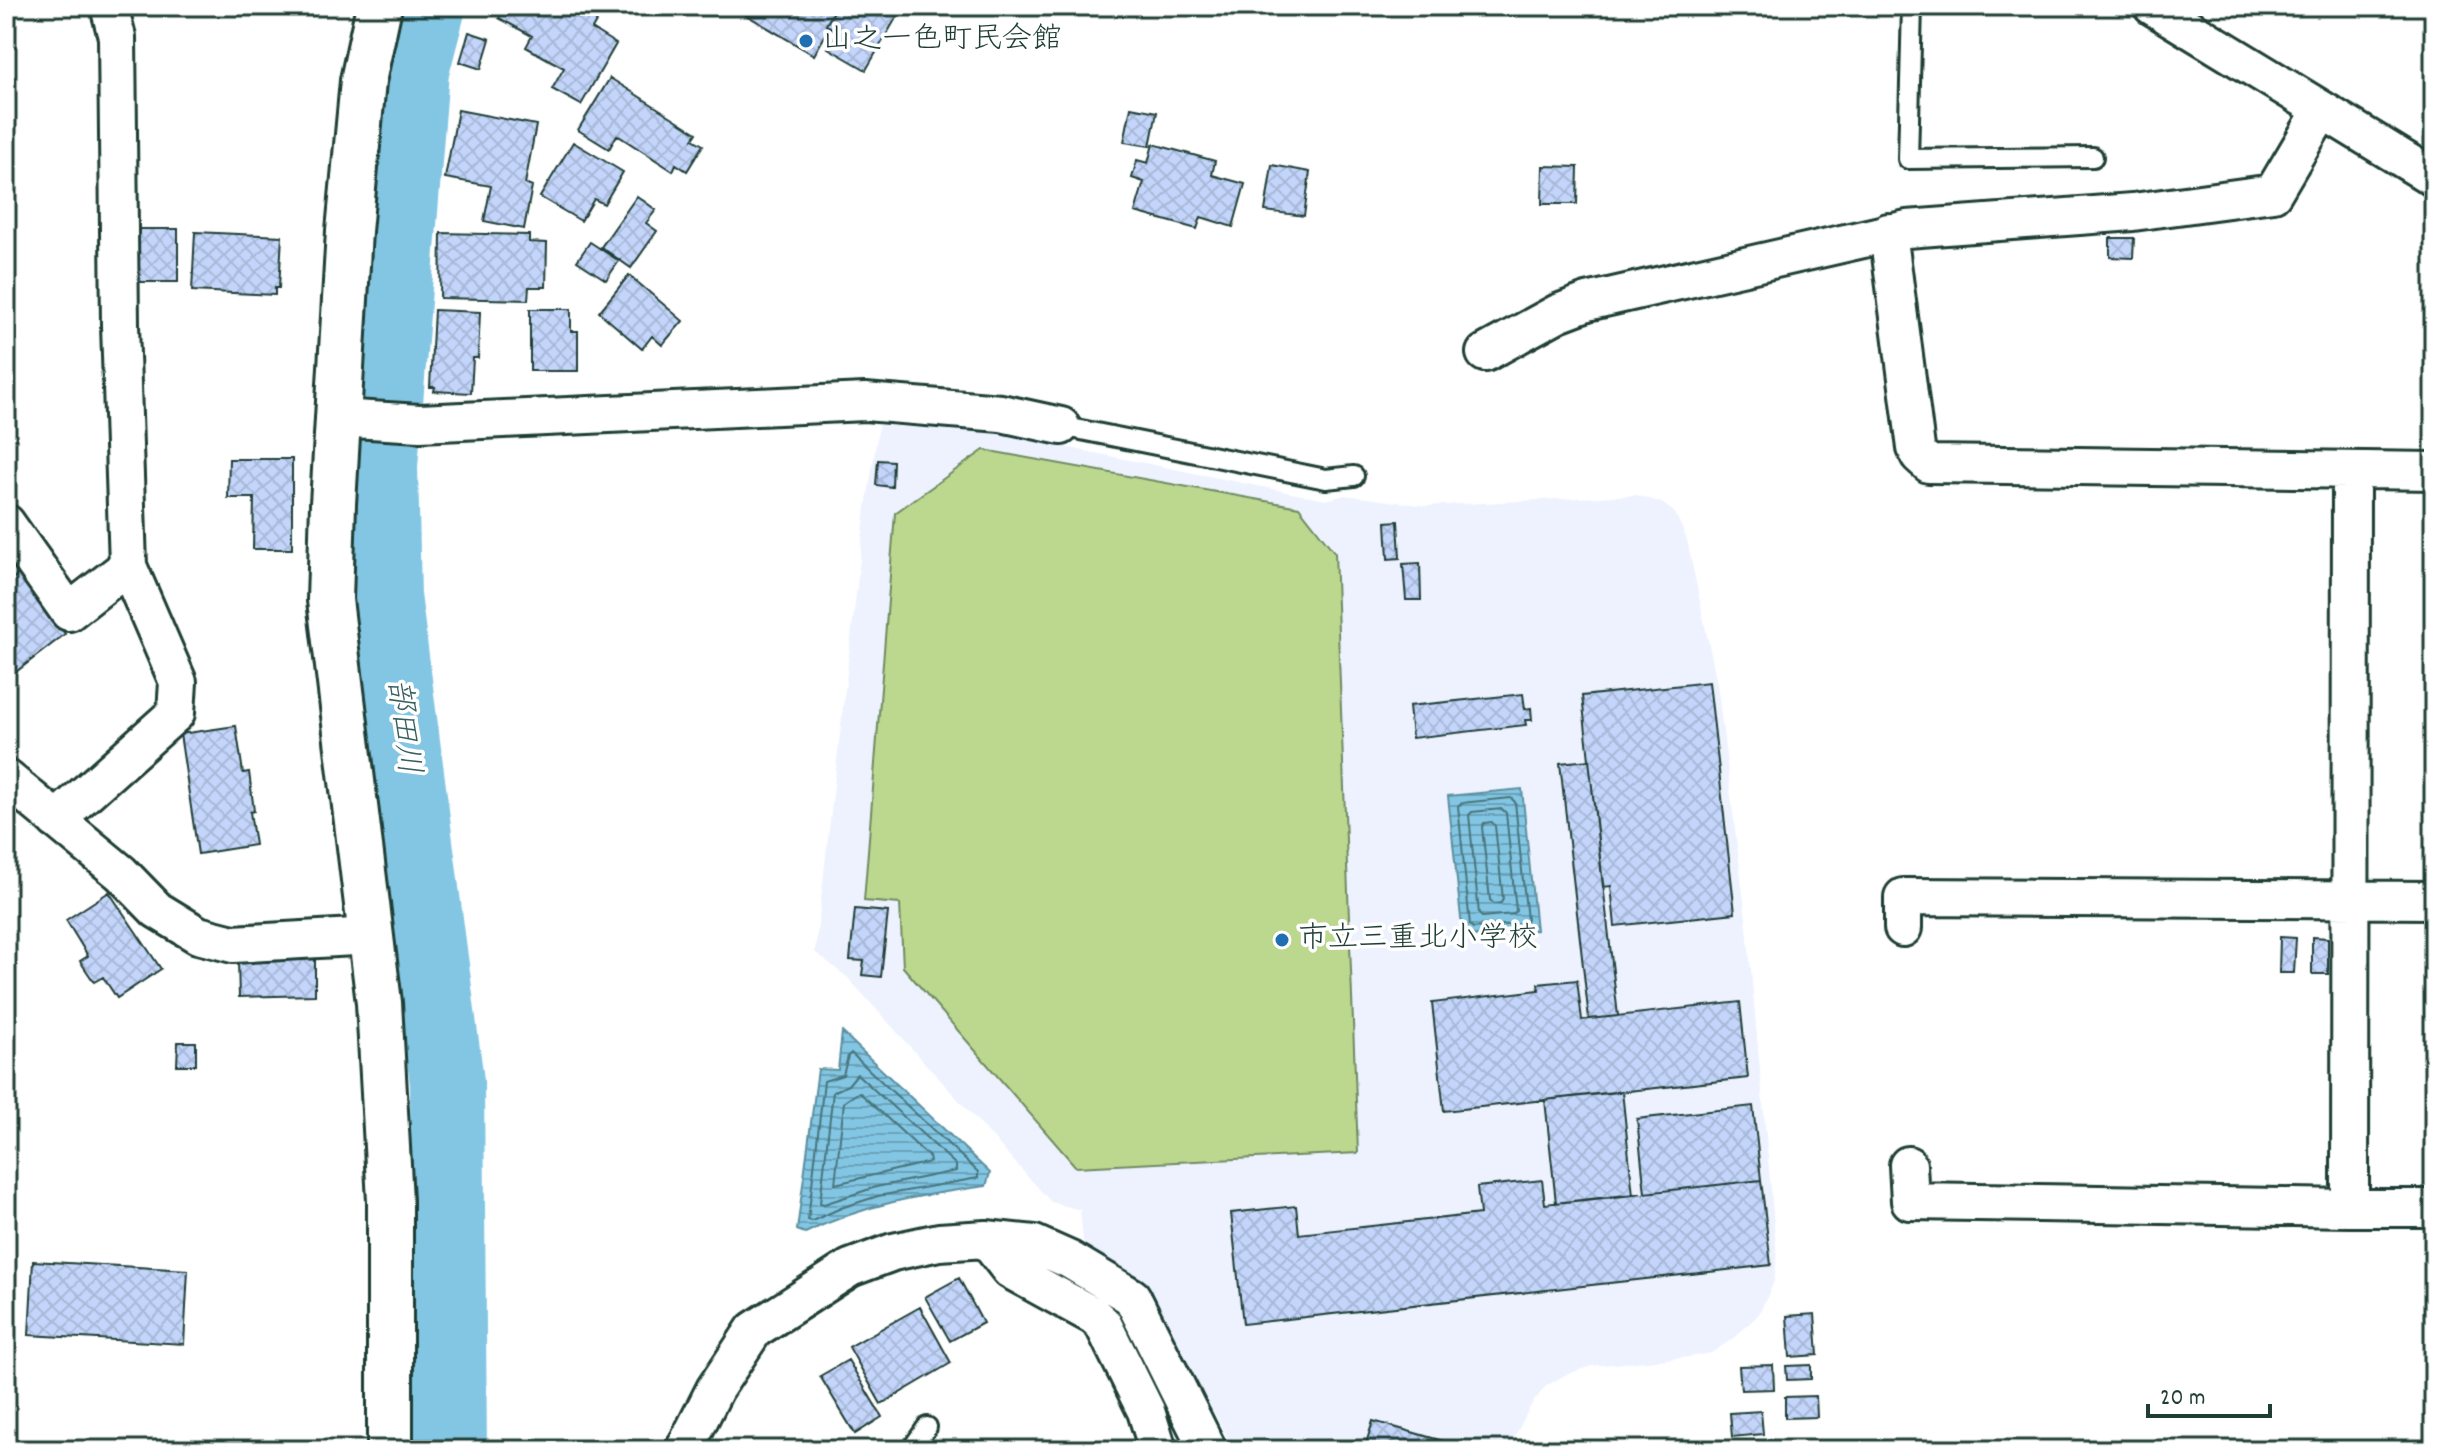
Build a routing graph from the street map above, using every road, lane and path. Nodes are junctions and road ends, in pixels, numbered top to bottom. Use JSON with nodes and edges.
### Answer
{"nodes":[{"id":1,"x":109,"y":6,"type":"edge"},
{"id":2,"x":379,"y":6,"type":"edge"},
{"id":3,"x":1912,"y":6,"type":"edge"},
{"id":4,"x":2152,"y":6,"type":"edge"},
{"id":5,"x":2322,"y":110,"type":"junction"},
{"id":6,"x":2093,"y":157,"type":"dead end"},
{"id":7,"x":2434,"y":178,"type":"edge"},
{"id":8,"x":1888,"y":232,"type":"junction"},
{"id":9,"x":1485,"y":353,"type":"dead end"},
{"id":10,"x":349,"y":419,"type":"junction"},
{"id":11,"x":1061,"y":426,"type":"joint"},
{"id":12,"x":2351,"y":470,"type":"junction"},
{"id":13,"x":2434,"y":471,"type":"edge"},
{"id":14,"x":1354,"y":476,"type":"dead end"},
{"id":15,"x":6,"y":523,"type":"edge"},
{"id":16,"x":128,"y":566,"type":"junction"},
{"id":17,"x":6,"y":778,"type":"edge"},
{"id":18,"x":56,"y":820,"type":"junction"},
{"id":19,"x":2351,"y":899,"type":"junction"},
{"id":20,"x":2434,"y":900,"type":"edge"},
{"id":21,"x":1903,"y":928,"type":"dead end"},
{"id":22,"x":372,"y":936,"type":"junction"},
{"id":23,"x":1908,"y":1165,"type":"dead end"},
{"id":24,"x":2350,"y":1208,"type":"junction"},
{"id":25,"x":2434,"y":1208,"type":"edge"},
{"id":26,"x":986,"y":1239,"type":"junction"},
{"id":27,"x":927,"y":1427,"type":"dead end"},
{"id":28,"x":390,"y":1450,"type":"edge"},
{"id":29,"x":684,"y":1450,"type":"edge"},
{"id":30,"x":911,"y":1450,"type":"edge"},
{"id":31,"x":1158,"y":1450,"type":"edge"},
{"id":32,"x":1208,"y":1450,"type":"edge"}],
"edges":[{"from":1,"to":16,"type":"street"},
{"from":2,"to":10,"type":"street"},
{"from":3,"to":6,"type":"lane"},
{"from":4,"to":5,"type":"street"},
{"from":5,"to":7,"type":"street"},
{"from":5,"to":8,"type":"street"},
{"from":8,"to":9,"type":"street"},
{"from":8,"to":12,"type":"street"},
{"from":10,"to":11,"type":"street"},
{"from":10,"to":22,"type":"street"},
{"from":11,"to":14,"type":"lane"},
{"from":12,"to":13,"type":"street"},
{"from":12,"to":19,"type":"street"},
{"from":15,"to":16,"type":"street"},
{"from":16,"to":18,"type":"street"},
{"from":17,"to":18,"type":"street"},
{"from":18,"to":22,"type":"street"},
{"from":19,"to":20,"type":"street"},
{"from":19,"to":21,"type":"street"},
{"from":19,"to":24,"type":"street"},
{"from":22,"to":28,"type":"street"},
{"from":23,"to":24,"type":"street"},
{"from":24,"to":25,"type":"street"},
{"from":26,"to":29,"type":"street"},
{"from":26,"to":31,"type":"street"},
{"from":26,"to":32,"type":"street"},
{"from":27,"to":30,"type":"lane"}]}
